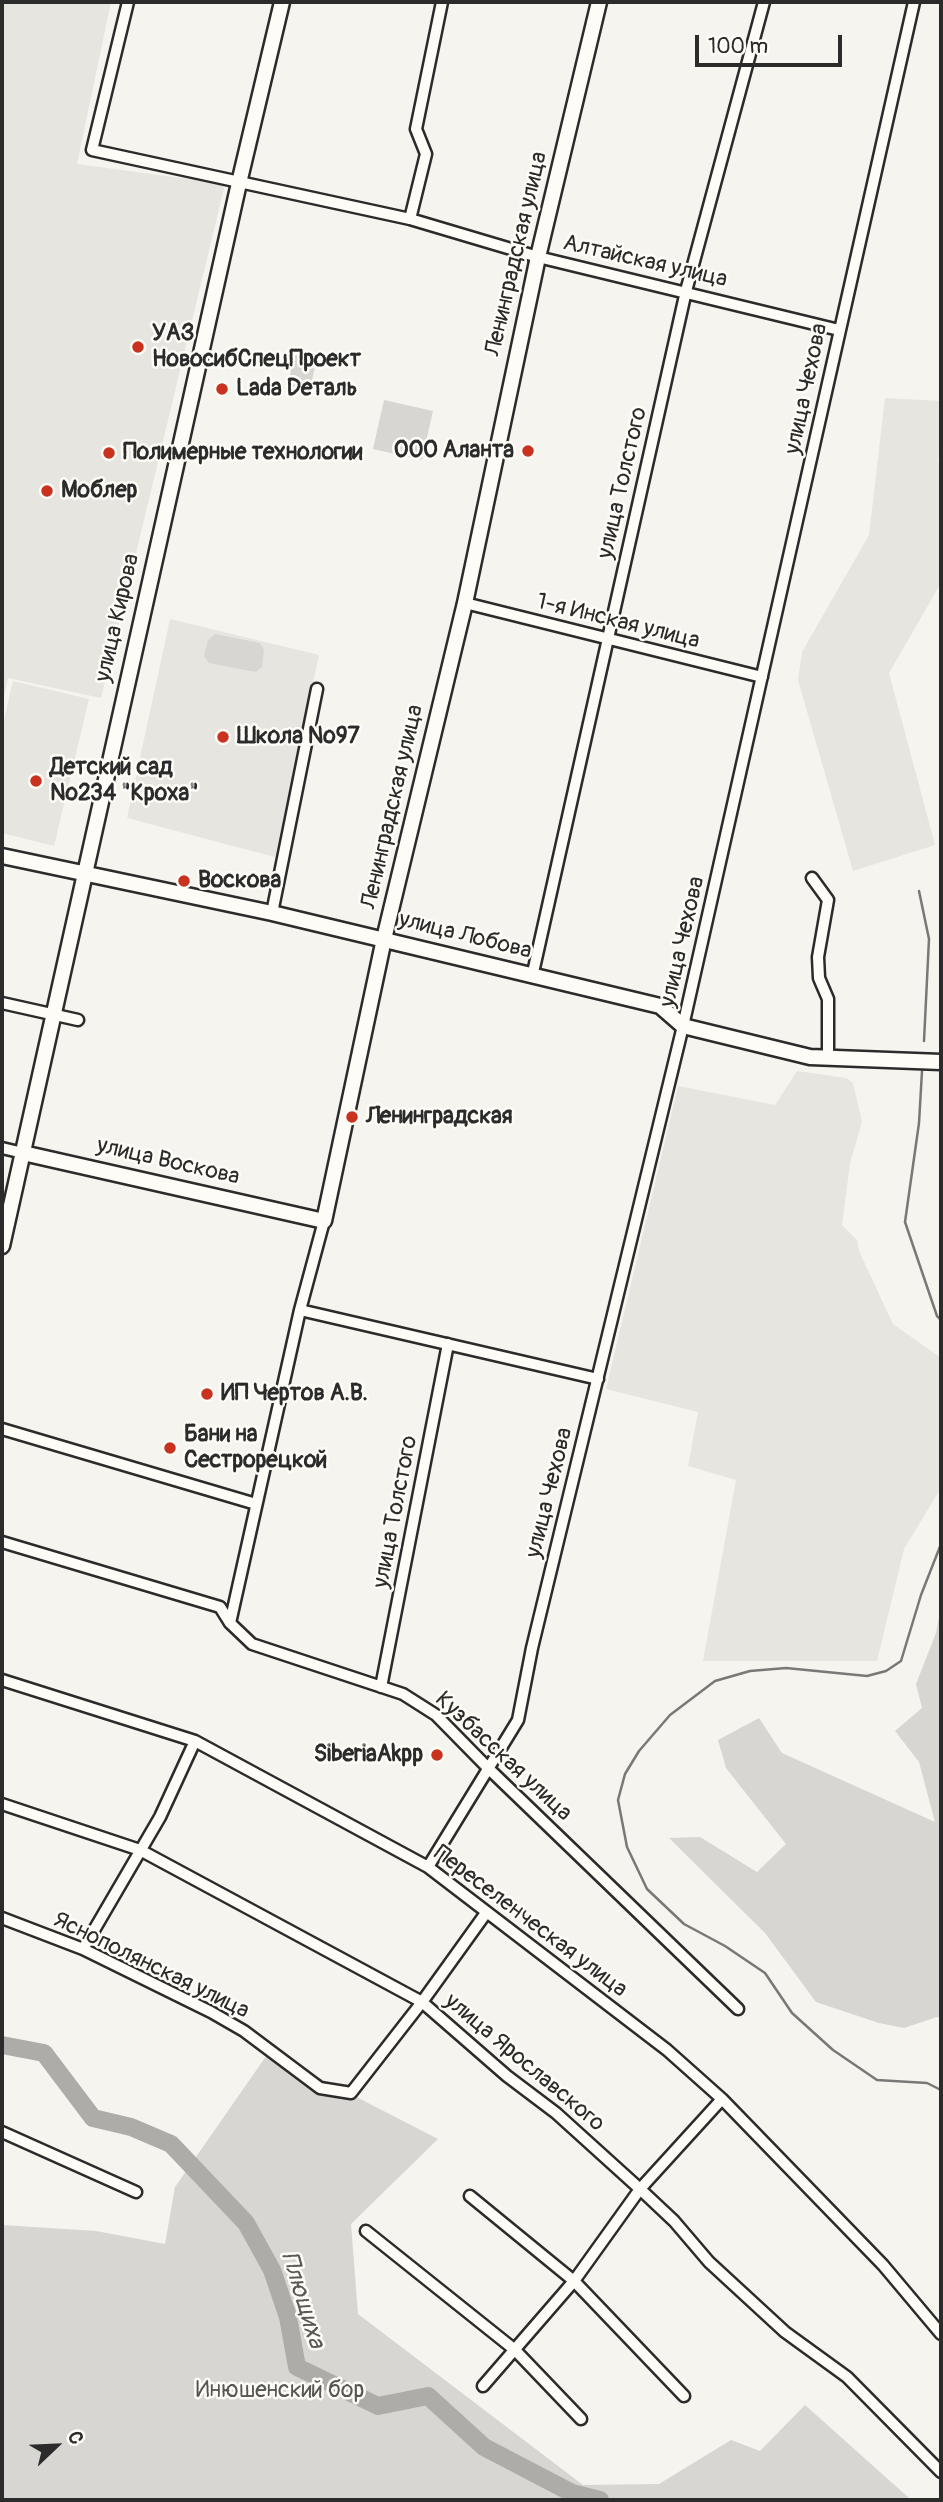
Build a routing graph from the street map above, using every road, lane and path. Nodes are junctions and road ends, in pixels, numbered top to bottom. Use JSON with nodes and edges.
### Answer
{"nodes":[{"id":1,"x":128,"y":2,"type":"edge"},
{"id":2,"x":282,"y":2,"type":"edge"},
{"id":3,"x":442,"y":2,"type":"edge"},
{"id":4,"x":598,"y":2,"type":"edge"},
{"id":5,"x":764,"y":2,"type":"edge"},
{"id":6,"x":914,"y":2,"type":"edge"},
{"id":7,"x":239,"y":183,"type":"junction"},
{"id":8,"x":410,"y":219,"type":"junction"},
{"id":9,"x":538,"y":257,"type":"junction"},
{"id":10,"x":687,"y":291,"type":"junction"},
{"id":11,"x":839,"y":330,"type":"junction"},
{"id":12,"x":465,"y":603,"type":"junction"},
{"id":13,"x":607,"y":639,"type":"junction"},
{"id":14,"x":762,"y":677,"type":"junction"},
{"id":15,"x":317,"y":689,"type":"dead end"},
{"id":16,"x":2,"y":856,"type":"edge"},
{"id":17,"x":84,"y":875,"type":"junction"},
{"id":18,"x":812,"y":878,"type":"dead end"},
{"id":19,"x":272,"y":913,"type":"junction"},
{"id":20,"x":384,"y":939,"type":"junction"},
{"id":21,"x":532,"y":977,"type":"junction"},
{"id":22,"x":2,"y":1003,"type":"edge"},
{"id":23,"x":54,"y":1014,"type":"junction"},
{"id":24,"x":78,"y":1020,"type":"dead end"},
{"id":25,"x":683,"y":1026,"type":"junction"},
{"id":26,"x":828,"y":1059,"type":"junction"},
{"id":27,"x":941,"y":1062,"type":"edge"},
{"id":28,"x":2,"y":1148,"type":"edge"},
{"id":29,"x":23,"y":1153,"type":"junction"},
{"id":30,"x":324,"y":1221,"type":"junction"},
{"id":31,"x":2,"y":1246,"type":"edge"},
{"id":32,"x":300,"y":1310,"type":"junction"},
{"id":33,"x":448,"y":1344,"type":"junction"},
{"id":34,"x":598,"y":1378,"type":"junction"},
{"id":35,"x":2,"y":1429,"type":"edge"},
{"id":36,"x":257,"y":1504,"type":"junction"},
{"id":37,"x":2,"y":1542,"type":"edge"},
{"id":38,"x":230,"y":1623,"type":"junction"},
{"id":39,"x":2,"y":1680,"type":"edge"},
{"id":40,"x":382,"y":1687,"type":"junction"},
{"id":41,"x":195,"y":1741,"type":"junction"},
{"id":42,"x":489,"y":1769,"type":"junction"},
{"id":43,"x":2,"y":1804,"type":"edge"},
{"id":44,"x":140,"y":1850,"type":"junction"},
{"id":45,"x":428,"y":1867,"type":"junction"},
{"id":46,"x":486,"y":1913,"type":"junction"},
{"id":47,"x":2,"y":1918,"type":"edge"},
{"id":48,"x":83,"y":1949,"type":"junction"},
{"id":49,"x":422,"y":2001,"type":"junction"},
{"id":50,"x":738,"y":2009,"type":"dead end"},
{"id":51,"x":722,"y":2099,"type":"junction"},
{"id":52,"x":2,"y":2132,"type":"edge"},
{"id":53,"x":640,"y":2189,"type":"junction"},
{"id":54,"x":136,"y":2192,"type":"dead end"},
{"id":55,"x":470,"y":2196,"type":"dead end"},
{"id":56,"x":366,"y":2231,"type":"dead end"},
{"id":57,"x":574,"y":2281,"type":"junction"},
{"id":58,"x":941,"y":2333,"type":"edge"},
{"id":59,"x":515,"y":2350,"type":"junction"},
{"id":60,"x":483,"y":2386,"type":"dead end"},
{"id":61,"x":684,"y":2396,"type":"dead end"},
{"id":62,"x":581,"y":2418,"type":"dead end"},
{"id":63,"x":941,"y":2472,"type":"edge"}],
"edges":[{"from":1,"to":7,"type":"street","name":"Алтайская улица"},
{"from":2,"to":7,"type":"street","name":"улица Кирова"},
{"from":3,"to":8,"type":"street"},
{"from":4,"to":9,"type":"street","name":"Ленинградская улица"},
{"from":5,"to":10,"type":"street","name":"улица Толстого"},
{"from":6,"to":11,"type":"street","name":"улица Чехова"},
{"from":7,"to":8,"type":"street","name":"Алтайская улица"},
{"from":7,"to":17,"type":"street","name":"улица Кирова"},
{"from":8,"to":9,"type":"street","name":"Алтайская улица"},
{"from":9,"to":10,"type":"street","name":"Алтайская улица"},
{"from":9,"to":12,"type":"street","name":"Ленинградская улица"},
{"from":10,"to":11,"type":"street","name":"Алтайская улица"},
{"from":10,"to":13,"type":"street","name":"улица Толстого"},
{"from":11,"to":14,"type":"street","name":"улица Чехова"},
{"from":12,"to":13,"type":"street","name":"1-я Инская улица"},
{"from":12,"to":20,"type":"street","name":"Ленинградская улица"},
{"from":13,"to":14,"type":"street","name":"1-я Инская улица"},
{"from":13,"to":21,"type":"street","name":"улица Толстого"},
{"from":14,"to":25,"type":"street","name":"улица Чехова"},
{"from":15,"to":19,"type":"street"},
{"from":16,"to":17,"type":"street","name":"улица Лобова"},
{"from":17,"to":19,"type":"street","name":"улица Лобова"},
{"from":17,"to":23,"type":"street","name":"улица Кирова"},
{"from":18,"to":26,"type":"street"},
{"from":19,"to":20,"type":"street","name":"улица Лобова"},
{"from":20,"to":21,"type":"street","name":"улица Лобова"},
{"from":20,"to":30,"type":"street","name":"Ленинградская улица"},
{"from":21,"to":25,"type":"street","name":"улица Лобова"},
{"from":22,"to":23,"type":"street"},
{"from":23,"to":24,"type":"street"},
{"from":23,"to":29,"type":"street","name":"улица Кирова"},
{"from":25,"to":26,"type":"street","name":"улица Лобова"},
{"from":25,"to":34,"type":"street","name":"улица Чехова"},
{"from":26,"to":27,"type":"street","name":"улица Лобова"},
{"from":28,"to":29,"type":"street","name":"улица Воскова"},
{"from":29,"to":30,"type":"street","name":"улица Воскова"},
{"from":29,"to":31,"type":"street","name":"улица Кирова"},
{"from":30,"to":32,"type":"street","name":"Ленинградская улица"},
{"from":32,"to":33,"type":"street"},
{"from":32,"to":36,"type":"street","name":"Ленинградская улица"},
{"from":33,"to":34,"type":"street"},
{"from":33,"to":40,"type":"street","name":"улица Толстого"},
{"from":34,"to":42,"type":"street","name":"улица Чехова"},
{"from":35,"to":36,"type":"street"},
{"from":36,"to":38,"type":"street","name":"Ленинградская улица"},
{"from":37,"to":38,"type":"street","name":"Кузбасская улица"},
{"from":38,"to":40,"type":"street","name":"Кузбасская улица"},
{"from":39,"to":41,"type":"street","name":"Переселенческая улица"},
{"from":40,"to":42,"type":"street","name":"Кузбасская улица"},
{"from":41,"to":44,"type":"street"},
{"from":41,"to":45,"type":"street","name":"Переселенческая улица"},
{"from":42,"to":45,"type":"street","name":"улица Чехова"},
{"from":42,"to":50,"type":"street","name":"Кузбасская улица"},
{"from":43,"to":44,"type":"street","name":"улица Ярославского"},
{"from":44,"to":48,"type":"street"},
{"from":44,"to":49,"type":"street","name":"улица Ярославского"},
{"from":45,"to":46,"type":"street","name":"Переселенческая улица"},
{"from":46,"to":49,"type":"street"},
{"from":46,"to":51,"type":"street","name":"Переселенческая улица"},
{"from":47,"to":48,"type":"street","name":"Яснополянская улица"},
{"from":48,"to":49,"type":"street","name":"Яснополянская улица"},
{"from":49,"to":53,"type":"street","name":"улица Ярославского"},
{"from":51,"to":53,"type":"street"},
{"from":51,"to":58,"type":"street","name":"Переселенческая улица"},
{"from":52,"to":54,"type":"street"},
{"from":53,"to":57,"type":"street"},
{"from":53,"to":63,"type":"street","name":"улица Ярославского"},
{"from":55,"to":57,"type":"street"},
{"from":56,"to":59,"type":"street"},
{"from":57,"to":59,"type":"street"},
{"from":57,"to":61,"type":"street"},
{"from":59,"to":60,"type":"street"},
{"from":59,"to":62,"type":"street"}]}
